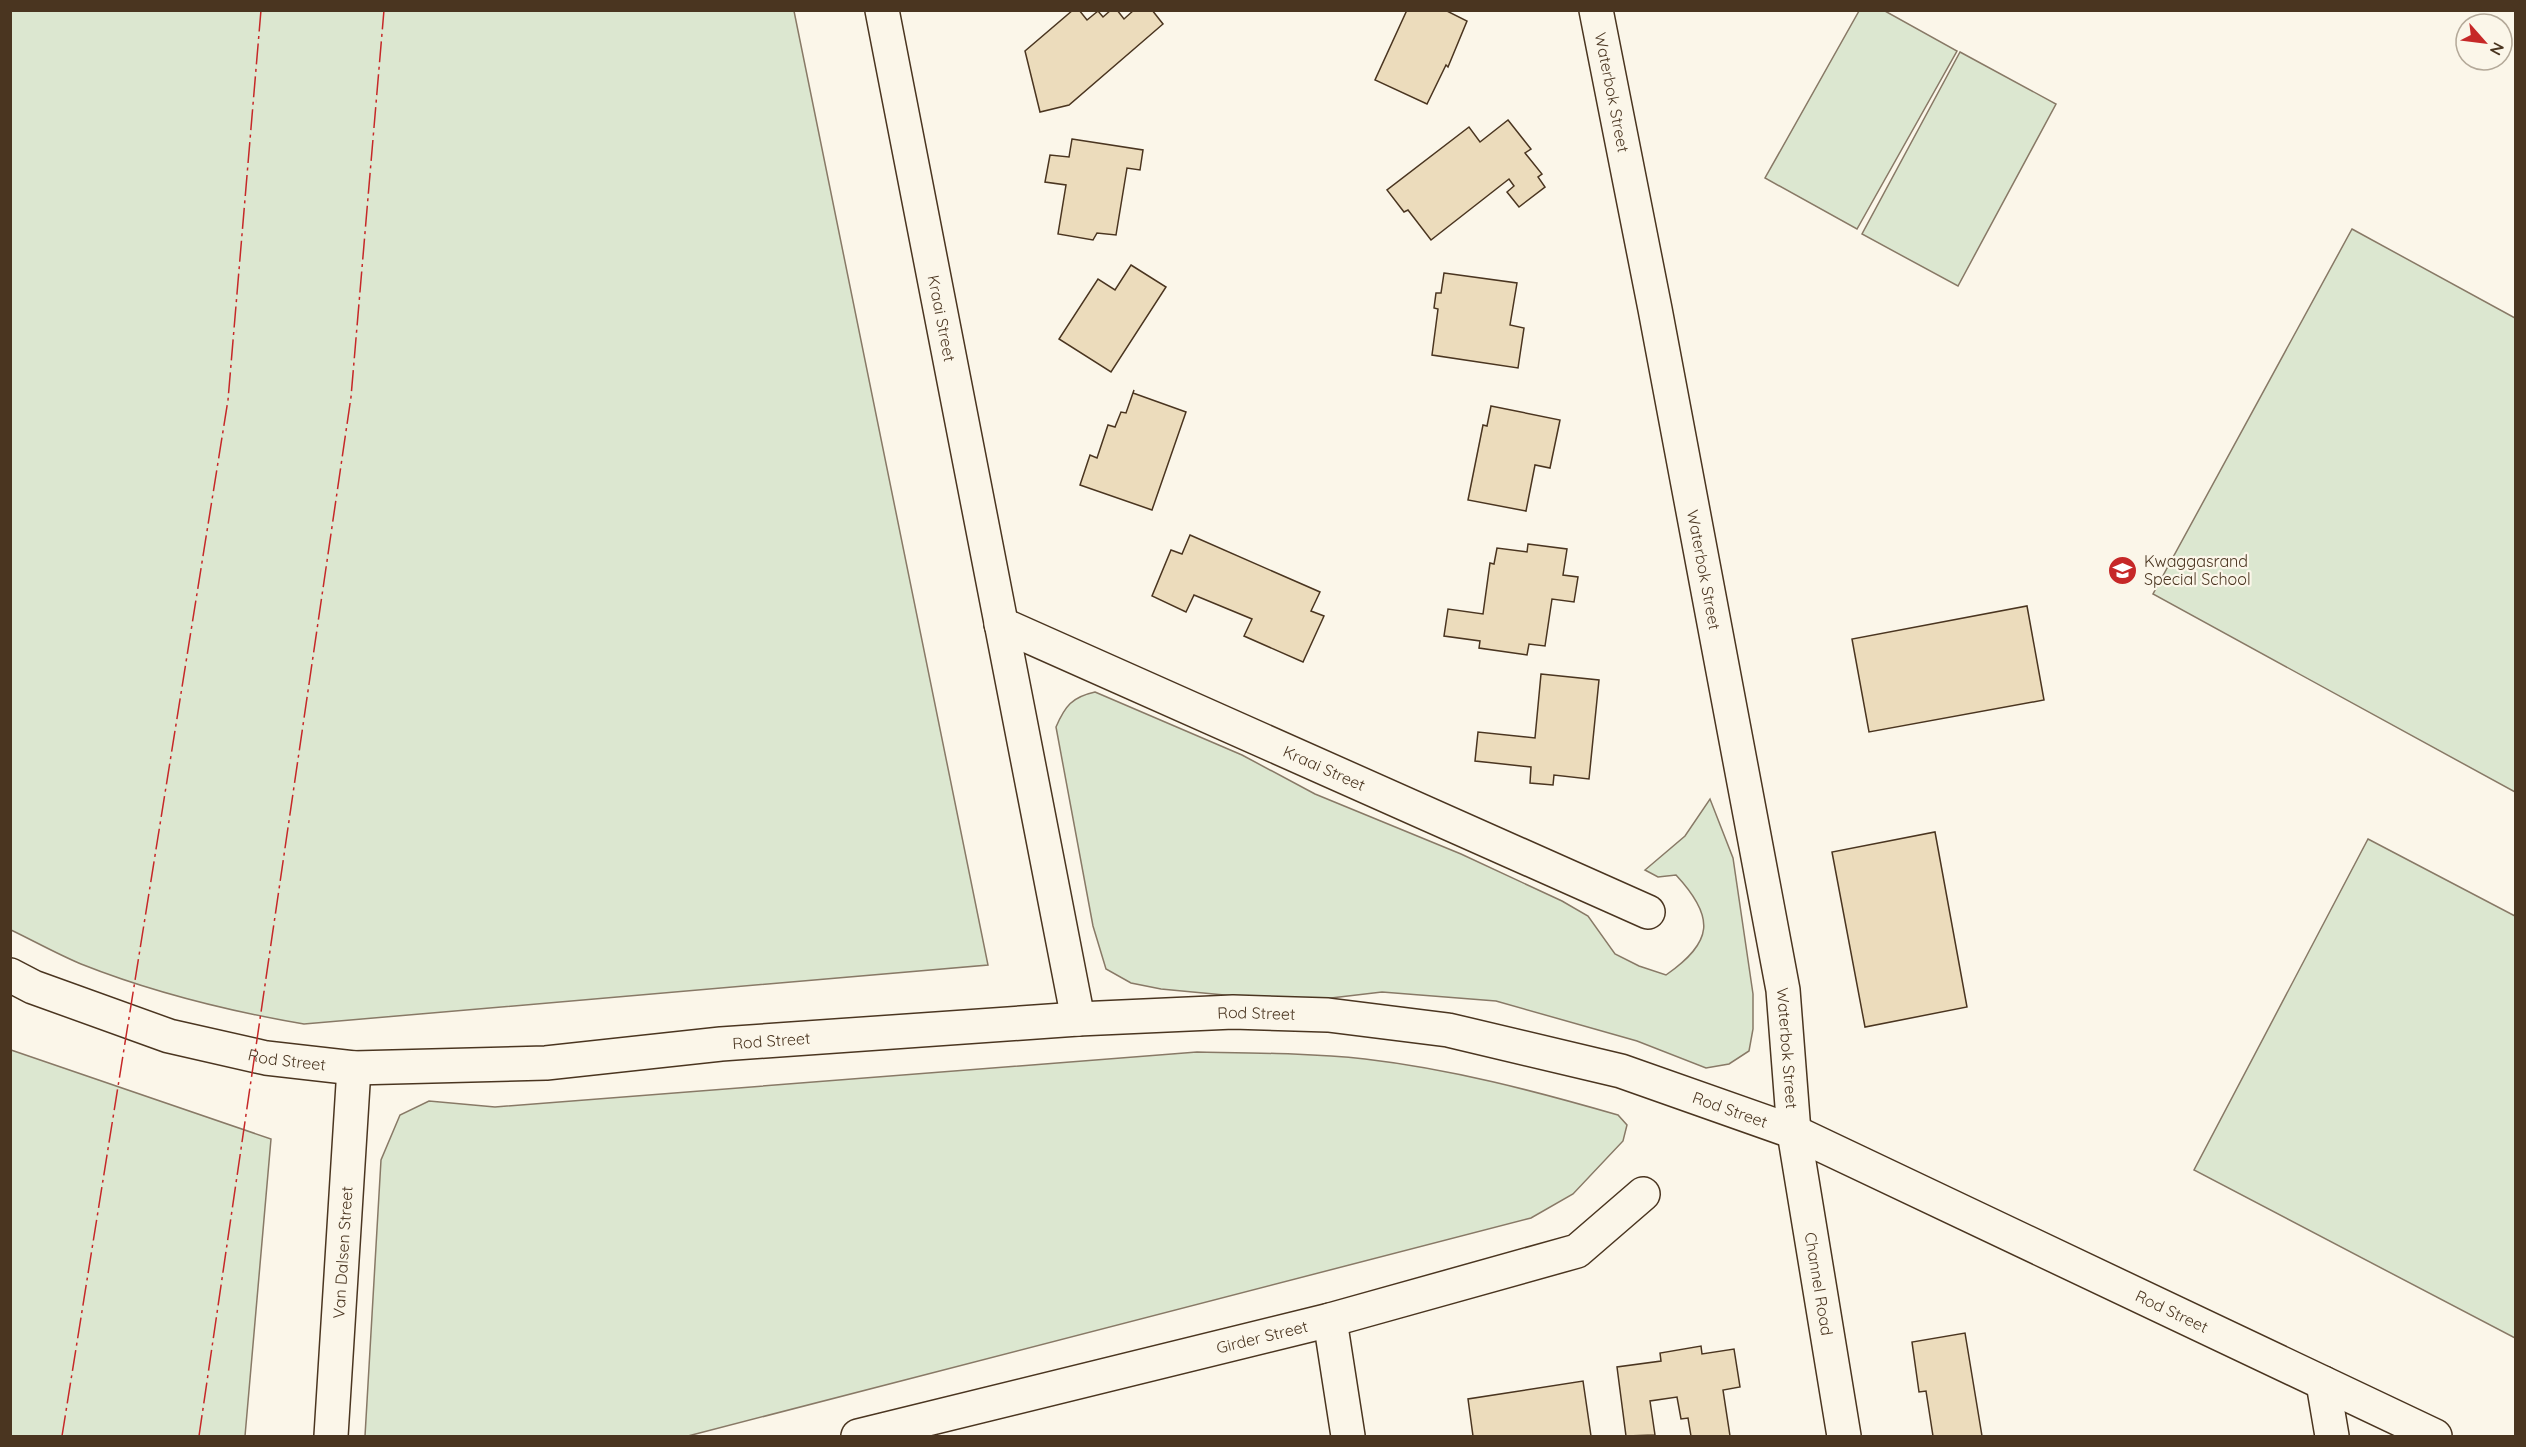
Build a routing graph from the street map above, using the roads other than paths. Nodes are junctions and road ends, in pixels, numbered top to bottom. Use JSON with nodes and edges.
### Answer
{"nodes":[{"id":1,"x":882,"y":10,"type":"edge"},
{"id":2,"x":1596,"y":10,"type":"edge"},
{"id":3,"x":1001,"y":624,"type":"junction"},
{"id":4,"x":1648,"y":912,"type":"dead end"},
{"id":5,"x":10,"y":975,"type":"edge"},
{"id":6,"x":1078,"y":1019,"type":"junction"},
{"id":7,"x":354,"y":1068,"type":"junction"},
{"id":8,"x":1794,"y":1132,"type":"junction"},
{"id":9,"x":1643,"y":1194,"type":"dead end"},
{"id":10,"x":1329,"y":1320,"type":"junction"},
{"id":11,"x":2323,"y":1383,"type":"junction"},
{"id":12,"x":331,"y":1437,"type":"edge"},
{"id":13,"x":858,"y":1437,"type":"edge"},
{"id":14,"x":1348,"y":1437,"type":"edge"},
{"id":15,"x":1844,"y":1437,"type":"edge"},
{"id":16,"x":2332,"y":1437,"type":"edge"},
{"id":17,"x":2435,"y":1437,"type":"edge"}],
"edges":[{"from":1,"to":3,"type":"street","name":"Kraai Street"},
{"from":2,"to":8,"type":"street","name":"Waterbok Street"},
{"from":3,"to":4,"type":"street","name":"Kraai Street"},
{"from":3,"to":6,"type":"street","name":"Kraai Street"},
{"from":5,"to":7,"type":"street","name":"Rod Street"},
{"from":6,"to":7,"type":"street","name":"Rod Street"},
{"from":6,"to":8,"type":"street","name":"Rod Street"},
{"from":7,"to":12,"type":"street","name":"Van Dalsen Street"},
{"from":8,"to":11,"type":"street","name":"Rod Street"},
{"from":8,"to":15,"type":"street","name":"Channel Road"},
{"from":9,"to":10,"type":"street","name":"Girder Street"},
{"from":10,"to":13,"type":"street","name":"Girder Street"},
{"from":10,"to":14,"type":"street"},
{"from":11,"to":16,"type":"street"},
{"from":11,"to":17,"type":"street","name":"Rod Street"}]}
